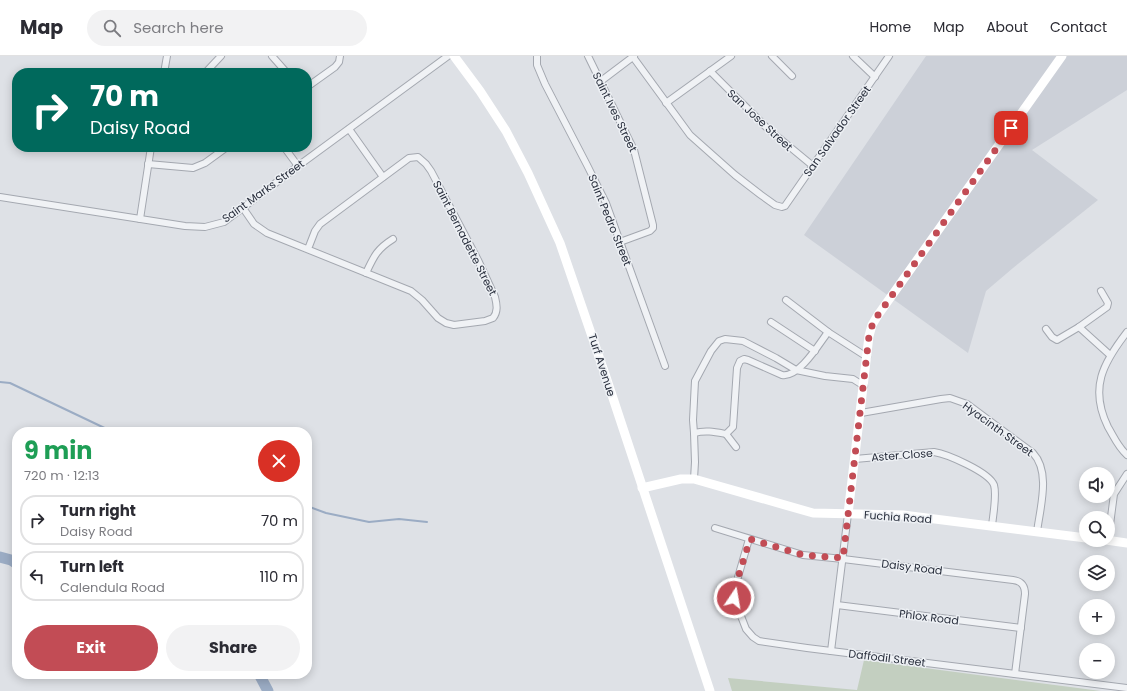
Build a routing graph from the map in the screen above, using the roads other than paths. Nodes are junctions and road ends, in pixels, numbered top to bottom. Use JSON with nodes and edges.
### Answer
{"nodes":[{"id":1,"x":167,"y":56,"type":"edge"},
{"id":2,"x":221,"y":56,"type":"edge"},
{"id":3,"x":272,"y":56,"type":"edge"},
{"id":4,"x":340,"y":56,"type":"edge"},
{"id":5,"x":448,"y":56,"type":"edge"},
{"id":6,"x":454,"y":56,"type":"edge"},
{"id":7,"x":537,"y":56,"type":"edge"},
{"id":8,"x":588,"y":56,"type":"edge"},
{"id":9,"x":731,"y":56,"type":"edge"},
{"id":10,"x":772,"y":56,"type":"edge"},
{"id":11,"x":853,"y":56,"type":"edge"},
{"id":12,"x":889,"y":56,"type":"edge"},
{"id":13,"x":1062,"y":56,"type":"edge"},
{"id":14,"x":634,"y":57,"type":"edge"},
{"id":15,"x":165,"y":68,"type":"edge"},
{"id":16,"x":210,"y":68,"type":"edge"},
{"id":17,"x":283,"y":68,"type":"edge"},
{"id":18,"x":710,"y":72,"type":"junction"},
{"id":19,"x":792,"y":76,"type":"dead end"},
{"id":20,"x":875,"y":77,"type":"junction"},
{"id":21,"x":601,"y":82,"type":"junction"},
{"id":22,"x":312,"y":83,"type":"edge"},
{"id":23,"x":666,"y":103,"type":"junction"},
{"id":24,"x":349,"y":128,"type":"junction"},
{"id":25,"x":150,"y":152,"type":"edge"},
{"id":26,"x":221,"y":152,"type":"edge"},
{"id":27,"x":288,"y":152,"type":"edge"},
{"id":28,"x":148,"y":164,"type":"junction"},
{"id":29,"x":298,"y":166,"type":"junction"},
{"id":30,"x":813,"y":166,"type":"junction"},
{"id":31,"x":384,"y":176,"type":"junction"},
{"id":32,"x":0,"y":197,"type":"edge"},
{"id":33,"x":243,"y":208,"type":"junction"},
{"id":34,"x":140,"y":219,"type":"junction"},
{"id":35,"x":393,"y":239,"type":"dead end"},
{"id":36,"x":620,"y":242,"type":"junction"},
{"id":37,"x":308,"y":249,"type":"junction"},
{"id":38,"x":366,"y":273,"type":"junction"},
{"id":39,"x":1101,"y":291,"type":"dead end"},
{"id":40,"x":786,"y":300,"type":"dead end"},
{"id":41,"x":771,"y":322,"type":"dead end"},
{"id":42,"x":1079,"y":327,"type":"junction"},
{"id":43,"x":1046,"y":329,"type":"dead end"},
{"id":44,"x":828,"y":332,"type":"junction"},
{"id":45,"x":1127,"y":332,"type":"edge"},
{"id":46,"x":815,"y":351,"type":"junction"},
{"id":47,"x":1110,"y":356,"type":"junction"},
{"id":48,"x":867,"y":357,"type":"junction"},
{"id":49,"x":665,"y":366,"type":"dead end"},
{"id":50,"x":796,"y":370,"type":"junction"},
{"id":51,"x":864,"y":386,"type":"junction"},
{"id":52,"x":861,"y":413,"type":"junction"},
{"id":53,"x":694,"y":433,"type":"junction"},
{"id":54,"x":726,"y":434,"type":"junction"},
{"id":55,"x":736,"y":447,"type":"dead end"},
{"id":56,"x":1127,"y":455,"type":"edge"},
{"id":57,"x":855,"y":459,"type":"junction"},
{"id":58,"x":1127,"y":474,"type":"edge"},
{"id":59,"x":694,"y":479,"type":"junction"},
{"id":60,"x":642,"y":488,"type":"junction"},
{"id":61,"x":1111,"y":511,"type":"edge"},
{"id":62,"x":848,"y":514,"type":"junction"},
{"id":63,"x":992,"y":526,"type":"junction"},
{"id":64,"x":715,"y":528,"type":"dead end"},
{"id":65,"x":1038,"y":532,"type":"junction"},
{"id":66,"x":1079,"y":537,"type":"edge"},
{"id":67,"x":750,"y":539,"type":"junction"},
{"id":68,"x":1115,"y":541,"type":"edge"},
{"id":69,"x":1127,"y":543,"type":"edge"},
{"id":70,"x":843,"y":558,"type":"junction"},
{"id":71,"x":837,"y":605,"type":"junction"},
{"id":72,"x":1021,"y":628,"type":"junction"},
{"id":73,"x":831,"y":651,"type":"junction"},
{"id":74,"x":1015,"y":674,"type":"junction"},
{"id":75,"x":1127,"y":688,"type":"edge"},
{"id":76,"x":710,"y":691,"type":"edge"}],
"edges":[{"from":1,"to":15,"type":"street"},
{"from":2,"to":16,"type":"street"},
{"from":3,"to":17,"type":"street"},
{"from":4,"to":22,"type":"street"},
{"from":5,"to":24,"type":"street","name":"Saint Marks Street"},
{"from":6,"to":60,"type":"street","name":"Turf Avenue"},
{"from":7,"to":36,"type":"street","name":"Saint Pedro Street"},
{"from":8,"to":21,"type":"street","name":"Saint Ives Street"},
{"from":9,"to":18,"type":"street"},
{"from":10,"to":19,"type":"street"},
{"from":11,"to":20,"type":"street"},
{"from":12,"to":20,"type":"street","name":"San Salvador Street"},
{"from":13,"to":48,"type":"street"},
{"from":14,"to":21,"type":"street"},
{"from":14,"to":23,"type":"street"},
{"from":18,"to":23,"type":"street"},
{"from":18,"to":30,"type":"street","name":"San Jose Street"},
{"from":20,"to":30,"type":"street","name":"San Salvador Street"},
{"from":21,"to":36,"type":"street","name":"Saint Ives Street"},
{"from":23,"to":30,"type":"street","name":"San Salvador Street"},
{"from":24,"to":29,"type":"street","name":"Saint Marks Street"},
{"from":24,"to":31,"type":"street"},
{"from":25,"to":28,"type":"street"},
{"from":26,"to":28,"type":"street"},
{"from":27,"to":29,"type":"street"},
{"from":28,"to":34,"type":"street"},
{"from":29,"to":33,"type":"street","name":"Saint Marks Street"},
{"from":31,"to":37,"type":"street"},
{"from":31,"to":38,"type":"street","name":"Saint Bernadette Street"},
{"from":32,"to":34,"type":"street","name":"Saint Marks Street"},
{"from":33,"to":34,"type":"street","name":"Saint Marks Street"},
{"from":33,"to":37,"type":"street","name":"Saint Bernadette Street"},
{"from":35,"to":38,"type":"street"},
{"from":36,"to":49,"type":"street","name":"Saint Pedro Street"},
{"from":37,"to":38,"type":"street","name":"Saint Bernadette Street"},
{"from":39,"to":42,"type":"street"},
{"from":40,"to":44,"type":"street"},
{"from":41,"to":46,"type":"street"},
{"from":42,"to":43,"type":"street"},
{"from":42,"to":47,"type":"street"},
{"from":44,"to":46,"type":"street"},
{"from":44,"to":48,"type":"street"},
{"from":45,"to":47,"type":"street"},
{"from":46,"to":50,"type":"street"},
{"from":47,"to":56,"type":"street"},
{"from":48,"to":51,"type":"street"},
{"from":50,"to":51,"type":"street"},
{"from":50,"to":53,"type":"street"},
{"from":50,"to":54,"type":"street"},
{"from":51,"to":52,"type":"street"},
{"from":52,"to":57,"type":"street"},
{"from":52,"to":65,"type":"street","name":"Hyacinth Street"},
{"from":53,"to":54,"type":"street"},
{"from":53,"to":59,"type":"street"},
{"from":54,"to":55,"type":"street"},
{"from":57,"to":62,"type":"street"},
{"from":57,"to":63,"type":"street","name":"Aster Close"},
{"from":58,"to":61,"type":"street"},
{"from":59,"to":60,"type":"street","name":"Fuchia Road"},
{"from":59,"to":62,"type":"street","name":"Fuchia Road"},
{"from":60,"to":76,"type":"street","name":"Turf Avenue"},
{"from":62,"to":63,"type":"street","name":"Fuchia Road"},
{"from":62,"to":70,"type":"street"},
{"from":63,"to":65,"type":"street","name":"Fuchia Road"},
{"from":64,"to":67,"type":"street","name":"Daisy Road"},
{"from":65,"to":66,"type":"street","name":"Fuchia Road"},
{"from":67,"to":70,"type":"street","name":"Daisy Road"},
{"from":67,"to":73,"type":"street","name":"Daffodil Street"},
{"from":68,"to":69,"type":"street"},
{"from":70,"to":71,"type":"street"},
{"from":70,"to":72,"type":"street","name":"Daisy Road"},
{"from":71,"to":72,"type":"street","name":"Phlox Road"},
{"from":71,"to":73,"type":"street"},
{"from":72,"to":74,"type":"street","name":"Daisy Road"},
{"from":73,"to":74,"type":"street","name":"Daffodil Street"},
{"from":74,"to":75,"type":"street","name":"Daffodil Street"}]}
